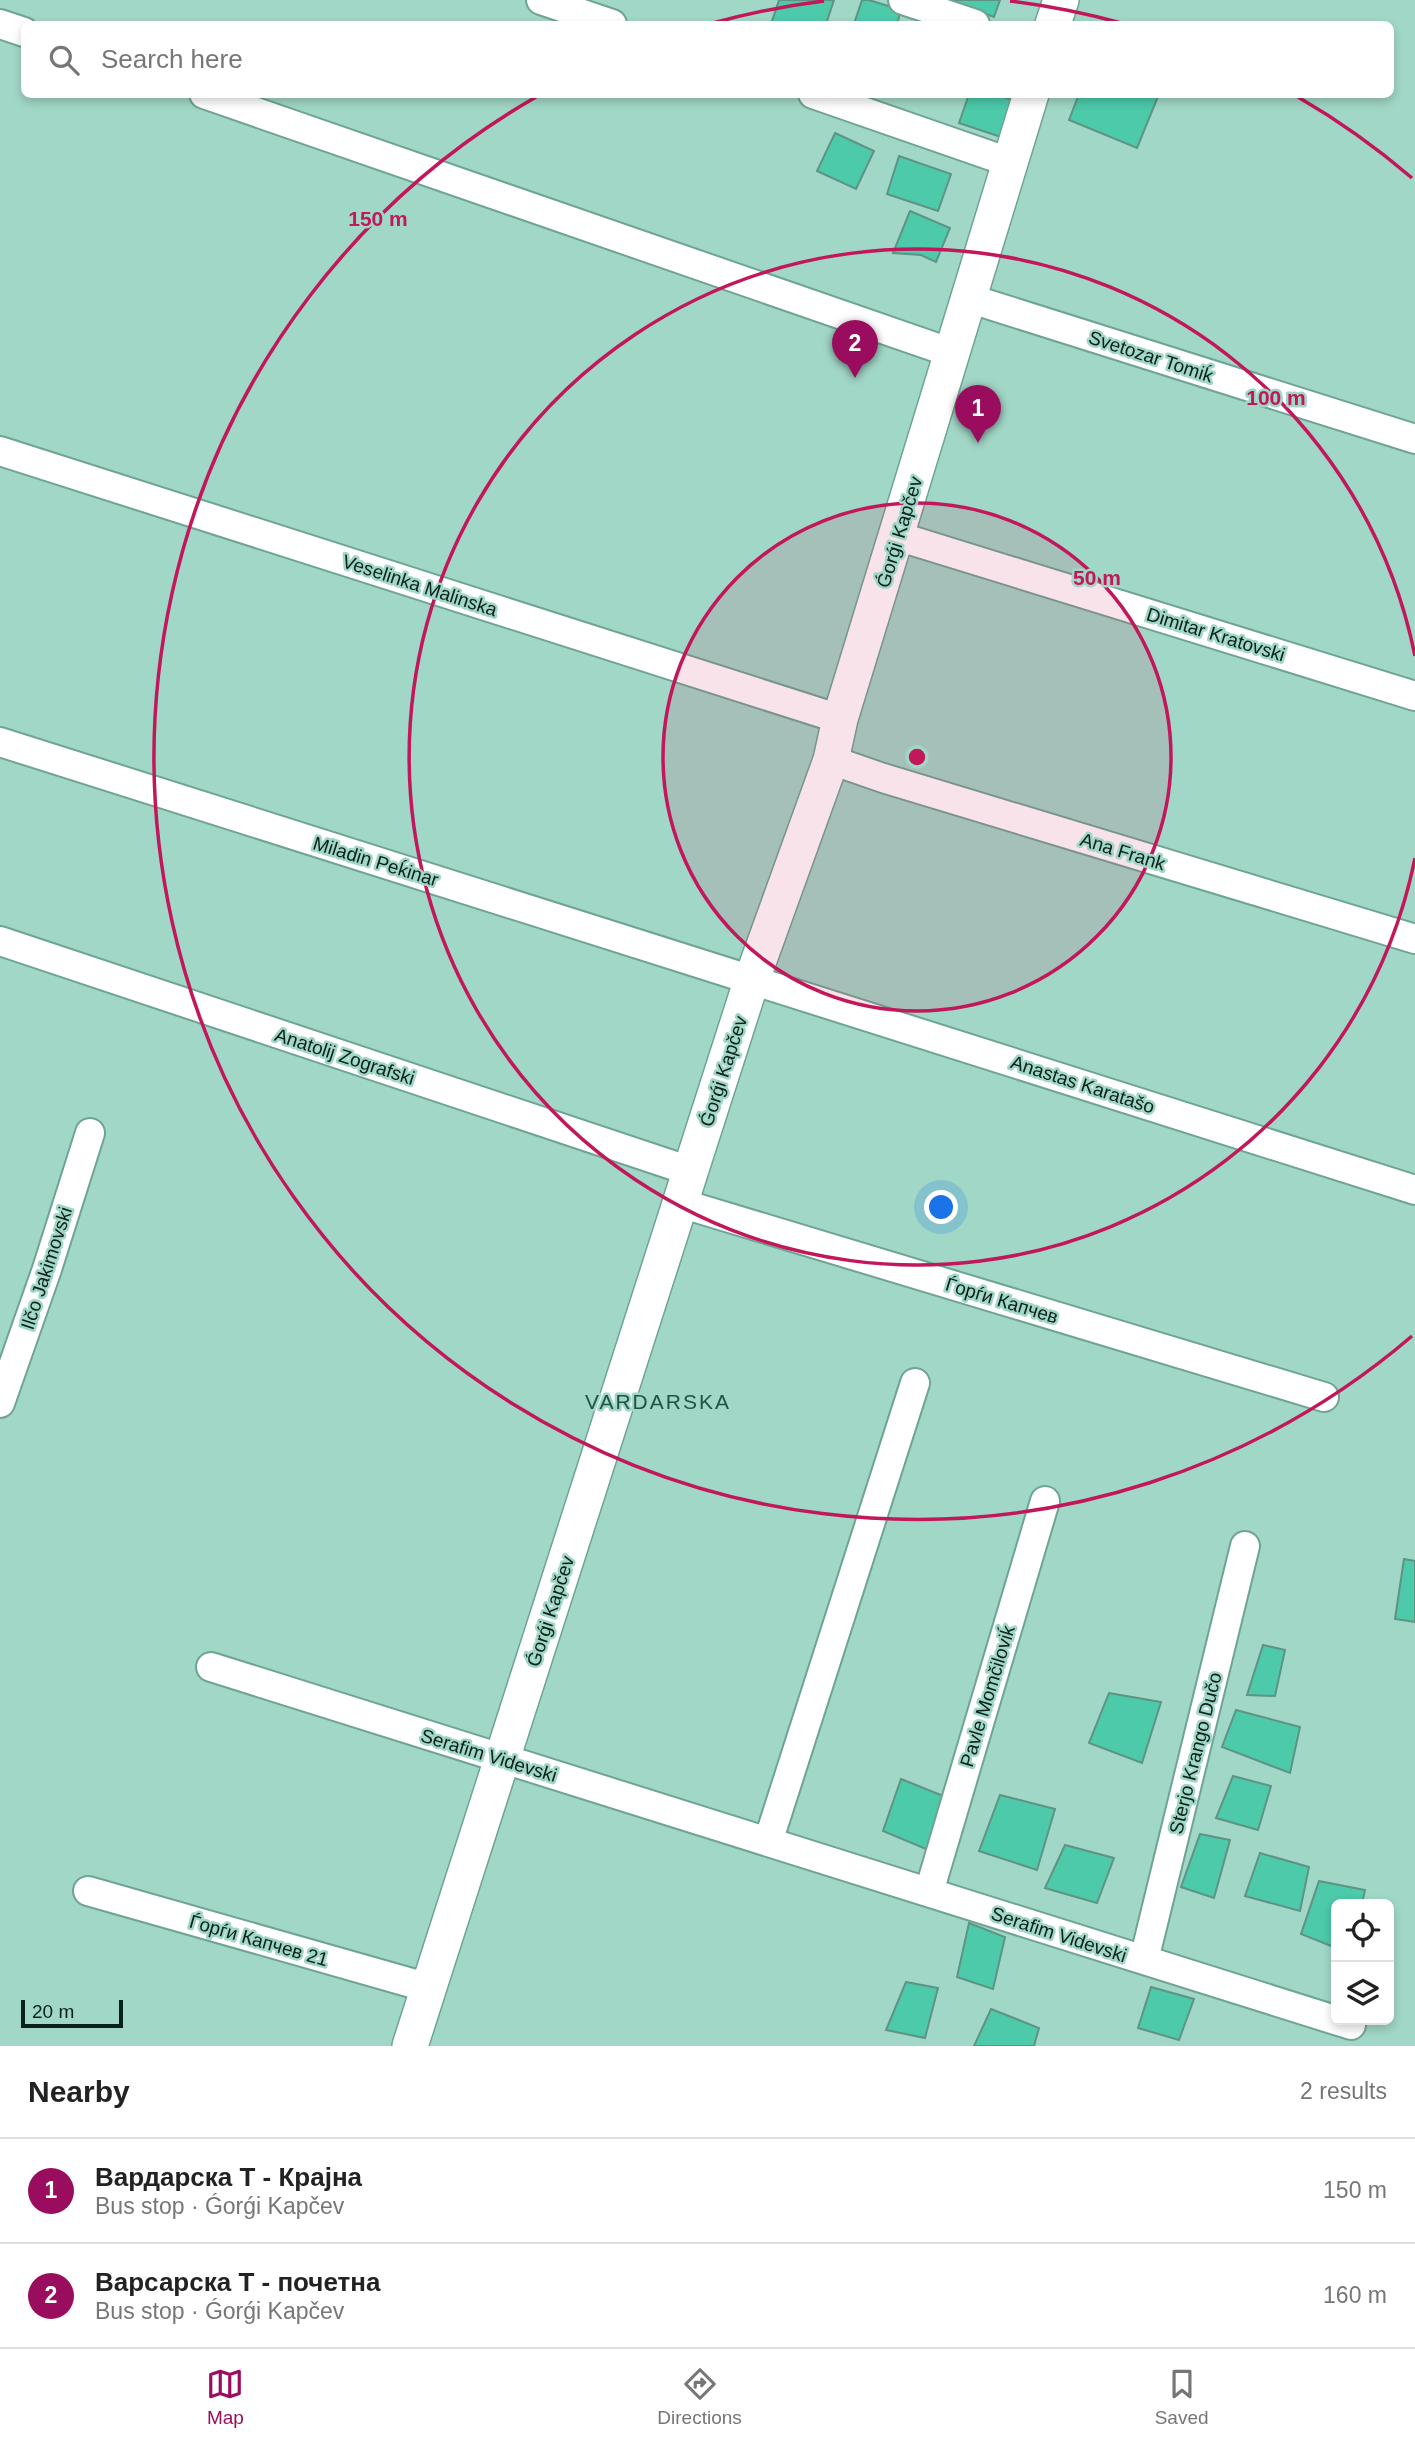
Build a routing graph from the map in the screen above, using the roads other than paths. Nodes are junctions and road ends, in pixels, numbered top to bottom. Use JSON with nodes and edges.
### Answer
{"nodes":[{"id":1,"x":541,"y":0,"type":"edge"},
{"id":2,"x":903,"y":0,"type":"edge"},
{"id":3,"x":1061,"y":0,"type":"edge"},
{"id":4,"x":603,"y":21,"type":"edge"},
{"id":5,"x":966,"y":21,"type":"edge"},
{"id":6,"x":1054,"y":21,"type":"edge"},
{"id":7,"x":0,"y":24,"type":"edge"},
{"id":8,"x":21,"y":31,"type":"edge"},
{"id":9,"x":216,"y":98,"type":"edge"},
{"id":10,"x":825,"y":98,"type":"edge"},
{"id":11,"x":1030,"y":98,"type":"edge"},
{"id":12,"x":1009,"y":162,"type":"junction"},
{"id":13,"x":968,"y":298,"type":"junction"},
{"id":14,"x":952,"y":353,"type":"junction"},
{"id":15,"x":1415,"y":439,"type":"edge"},
{"id":16,"x":0,"y":451,"type":"edge"},
{"id":17,"x":897,"y":536,"type":"junction"},
{"id":18,"x":1415,"y":695,"type":"edge"},
{"id":19,"x":840,"y":719,"type":"junction"},
{"id":20,"x":0,"y":743,"type":"edge"},
{"id":21,"x":831,"y":760,"type":"junction"},
{"id":22,"x":1415,"y":939,"type":"edge"},
{"id":23,"x":0,"y":941,"type":"edge"},
{"id":24,"x":752,"y":979,"type":"junction"},
{"id":25,"x":90,"y":1132,"type":"dead end"},
{"id":26,"x":685,"y":1187,"type":"junction"},
{"id":27,"x":1415,"y":1190,"type":"edge"},
{"id":28,"x":915,"y":1383,"type":"dead end"},
{"id":29,"x":1324,"y":1397,"type":"dead end"},
{"id":30,"x":0,"y":1403,"type":"edge"},
{"id":31,"x":1045,"y":1501,"type":"dead end"},
{"id":32,"x":1245,"y":1546,"type":"dead end"},
{"id":33,"x":211,"y":1667,"type":"dead end"},
{"id":34,"x":502,"y":1759,"type":"junction"},
{"id":35,"x":768,"y":1842,"type":"junction"},
{"id":36,"x":88,"y":1891,"type":"dead end"},
{"id":37,"x":929,"y":1892,"type":"junction"},
{"id":38,"x":1144,"y":1960,"type":"junction"},
{"id":39,"x":429,"y":1988,"type":"junction"},
{"id":40,"x":1331,"y":2019,"type":"edge"},
{"id":41,"x":411,"y":2046,"type":"edge"}],
"edges":[{"from":1,"to":4,"type":"street"},
{"from":2,"to":5,"type":"street"},
{"from":3,"to":6,"type":"street"},
{"from":7,"to":8,"type":"street"},
{"from":9,"to":14,"type":"street"},
{"from":10,"to":12,"type":"street"},
{"from":11,"to":12,"type":"street","name":"Ǵorǵi Kapčev"},
{"from":12,"to":13,"type":"street","name":"Ǵorǵi Kapčev"},
{"from":13,"to":14,"type":"street","name":"Ǵorǵi Kapčev"},
{"from":13,"to":15,"type":"street","name":"Svetozar Tomiḱ"},
{"from":14,"to":17,"type":"street","name":"Ǵorǵi Kapčev"},
{"from":16,"to":19,"type":"street","name":"Veselinka Malinska"},
{"from":17,"to":18,"type":"street","name":"Dimitar Kratovski"},
{"from":17,"to":19,"type":"street","name":"Ǵorǵi Kapčev"},
{"from":19,"to":21,"type":"street","name":"Ǵorǵi Kapčev"},
{"from":20,"to":24,"type":"street","name":"Miladin Peḱinar"},
{"from":21,"to":22,"type":"street","name":"Ana Frank"},
{"from":21,"to":24,"type":"street","name":"Ǵorǵi Kapčev"},
{"from":23,"to":26,"type":"street","name":"Anatolij Zografski"},
{"from":24,"to":26,"type":"street","name":"Ǵorǵi Kapčev"},
{"from":24,"to":27,"type":"street","name":"Anastas Karatašo"},
{"from":25,"to":30,"type":"street","name":"Ilčo Jakimovski"},
{"from":26,"to":29,"type":"street","name":"Ѓорѓи Капчев"},
{"from":26,"to":34,"type":"street","name":"Ǵorǵi Kapčev"},
{"from":28,"to":35,"type":"street"},
{"from":31,"to":37,"type":"street","name":"Pavle Momčiloviḱ"},
{"from":32,"to":38,"type":"street","name":"Sterjo Krango Dučo"},
{"from":33,"to":34,"type":"street","name":"Serafim Videvski"},
{"from":34,"to":35,"type":"street","name":"Serafim Videvski"},
{"from":34,"to":39,"type":"street","name":"Ǵorǵi Kapčev"},
{"from":35,"to":37,"type":"street","name":"Serafim Videvski"},
{"from":36,"to":39,"type":"street","name":"Ѓорѓи Капчев 21"},
{"from":37,"to":38,"type":"street","name":"Serafim Videvski"},
{"from":38,"to":40,"type":"street","name":"Serafim Videvski"},
{"from":39,"to":41,"type":"street","name":"Ǵorǵi Kapčev"}]}
